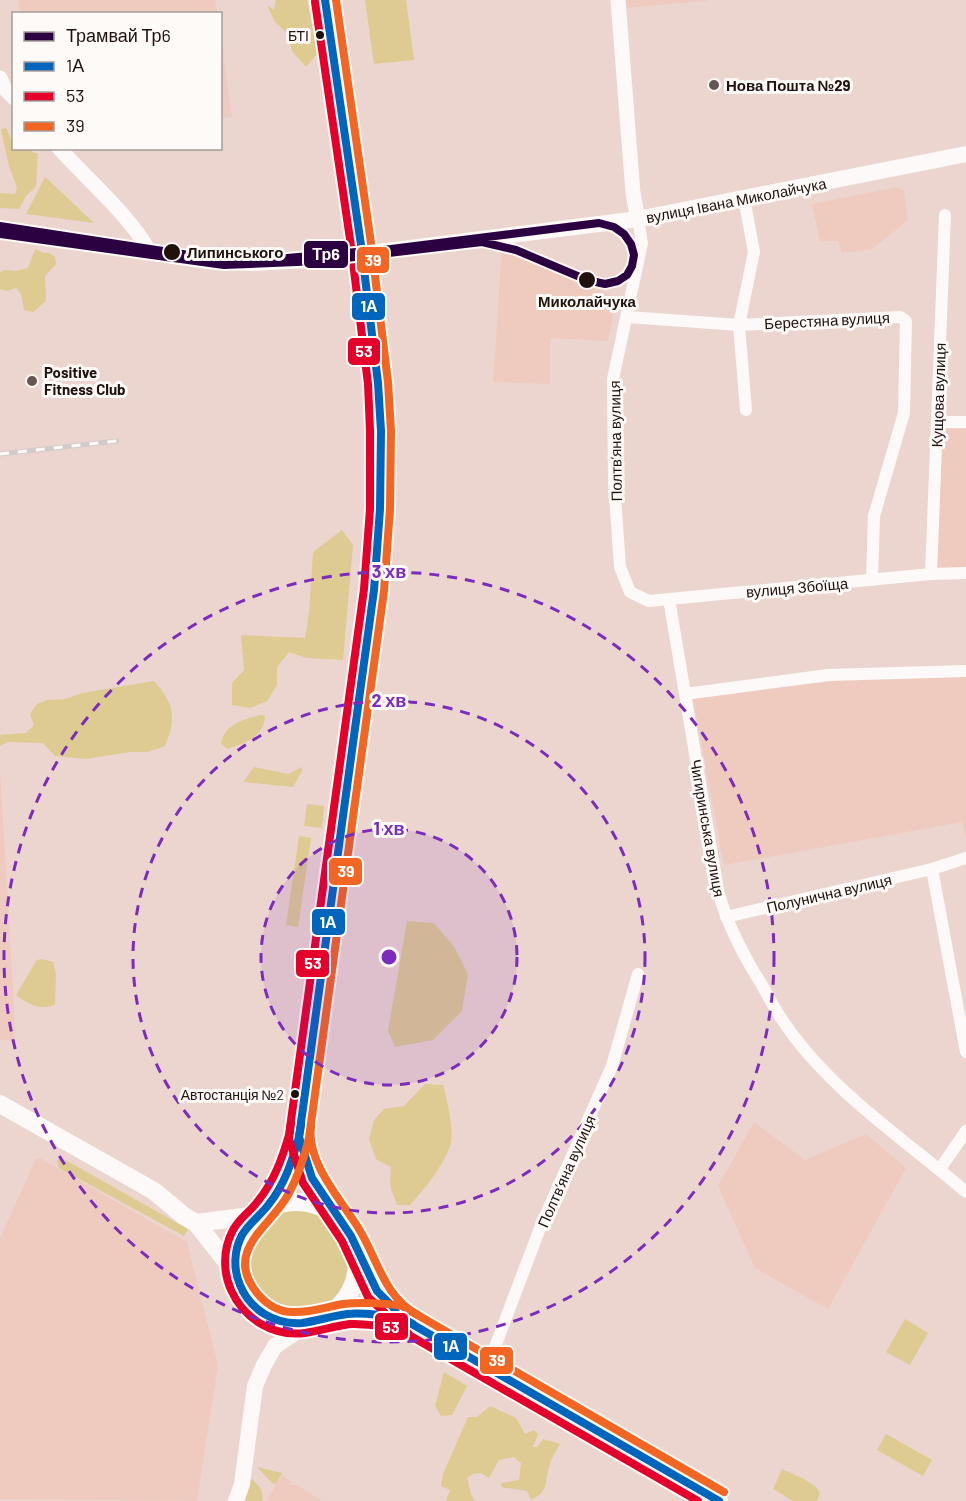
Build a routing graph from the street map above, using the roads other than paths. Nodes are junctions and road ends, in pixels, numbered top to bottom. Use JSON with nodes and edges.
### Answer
{"nodes":[{"id":1,"x":325,"y":0,"type":"edge"},
{"id":2,"x":618,"y":0,"type":"edge"},
{"id":3,"x":0,"y":78,"type":"edge"},
{"id":4,"x":12,"y":96,"type":"edge"},
{"id":5,"x":61,"y":150,"type":"edge"},
{"id":6,"x":966,"y":154,"type":"edge"},
{"id":7,"x":744,"y":198,"type":"junction"},
{"id":8,"x":945,"y":215,"type":"dead end"},
{"id":9,"x":638,"y":219,"type":"junction"},
{"id":10,"x":0,"y":230,"type":"edge"},
{"id":11,"x":149,"y":251,"type":"junction"},
{"id":12,"x":362,"y":254,"type":"junction"},
{"id":13,"x":628,"y":317,"type":"junction"},
{"id":14,"x":739,"y":325,"type":"junction"},
{"id":15,"x":746,"y":410,"type":"dead end"},
{"id":16,"x":937,"y":422,"type":"junction"},
{"id":17,"x":966,"y":422,"type":"edge"},
{"id":18,"x":966,"y":573,"type":"edge"},
{"id":19,"x":931,"y":574,"type":"junction"},
{"id":20,"x":872,"y":580,"type":"junction"},
{"id":21,"x":630,"y":592,"type":"joint"},
{"id":22,"x":669,"y":599,"type":"junction"},
{"id":23,"x":966,"y":671,"type":"edge"},
{"id":24,"x":685,"y":694,"type":"junction"},
{"id":25,"x":966,"y":858,"type":"edge"},
{"id":26,"x":932,"y":869,"type":"junction"},
{"id":27,"x":726,"y":917,"type":"junction"},
{"id":28,"x":638,"y":974,"type":"dead end"},
{"id":29,"x":966,"y":1052,"type":"edge"},
{"id":30,"x":0,"y":1104,"type":"edge"},
{"id":31,"x":966,"y":1131,"type":"edge"},
{"id":32,"x":299,"y":1137,"type":"junction"},
{"id":33,"x":940,"y":1169,"type":"junction"},
{"id":34,"x":966,"y":1191,"type":"edge"},
{"id":35,"x":262,"y":1212,"type":"junction"},
{"id":36,"x":339,"y":1219,"type":"junction"},
{"id":37,"x":196,"y":1223,"type":"junction"},
{"id":38,"x":351,"y":1236,"type":"junction"},
{"id":39,"x":237,"y":1275,"type":"junction"},
{"id":40,"x":398,"y":1316,"type":"junction"},
{"id":41,"x":316,"y":1320,"type":"junction"},
{"id":42,"x":484,"y":1365,"type":"junction"},
{"id":43,"x":236,"y":1501,"type":"edge"},
{"id":44,"x":719,"y":1501,"type":"edge"}],
"edges":[{"from":1,"to":12,"type":"main road"},
{"from":2,"to":9,"type":"street"},
{"from":3,"to":4,"type":"street"},
{"from":5,"to":11,"type":"street"},
{"from":6,"to":7,"type":"main road","name":"вулиця Івана Миколайчука"},
{"from":7,"to":9,"type":"main road","name":"вулиця Івана Миколайчука"},
{"from":7,"to":14,"type":"street"},
{"from":8,"to":16,"type":"street","name":"Кущова вулиця"},
{"from":9,"to":12,"type":"main road","name":"вулиця Івана Миколайчука"},
{"from":9,"to":13,"type":"street","name":"Полтвʼяна вулиця"},
{"from":10,"to":11,"type":"main road","name":"вулиця Івана Миколайчука"},
{"from":11,"to":12,"type":"main road","name":"вулиця Івана Миколайчука"},
{"from":12,"to":32,"type":"main road"},
{"from":13,"to":14,"type":"street","name":"Берестяна вулиця"},
{"from":13,"to":21,"type":"street","name":"Полтвʼяна вулиця"},
{"from":14,"to":15,"type":"street"},
{"from":14,"to":20,"type":"street","name":"Берестяна вулиця"},
{"from":16,"to":17,"type":"street"},
{"from":16,"to":19,"type":"street","name":"Кущова вулиця"},
{"from":18,"to":19,"type":"street","name":"вулиця Збоїща"},
{"from":19,"to":20,"type":"street","name":"вулиця Збоїща"},
{"from":20,"to":22,"type":"street","name":"вулиця Збоїща"},
{"from":21,"to":22,"type":"street","name":"вулиця Збоїща"},
{"from":22,"to":24,"type":"street","name":"Чигиринська вулиця"},
{"from":23,"to":24,"type":"street"},
{"from":24,"to":27,"type":"street","name":"Чигиринська вулиця"},
{"from":25,"to":26,"type":"street","name":"Полунична вулиця"},
{"from":26,"to":27,"type":"street","name":"Полунична вулиця"},
{"from":26,"to":29,"type":"street"},
{"from":27,"to":33,"type":"street","name":"Чигиринська вулиця"},
{"from":28,"to":42,"type":"street","name":"Полтвʼяна вулиця"},
{"from":30,"to":37,"type":"main road"},
{"from":31,"to":33,"type":"street"},
{"from":32,"to":35,"type":"main road"},
{"from":32,"to":36,"type":"main road"},
{"from":33,"to":34,"type":"street","name":"Чигиринська вулиця"},
{"from":35,"to":36,"type":"main road"},
{"from":35,"to":37,"type":"main road"},
{"from":35,"to":39,"type":"main road"},
{"from":36,"to":38,"type":"main road"},
{"from":37,"to":39,"type":"main road"},
{"from":38,"to":40,"type":"main road"},
{"from":38,"to":41,"type":"main road"},
{"from":39,"to":41,"type":"main road"},
{"from":40,"to":41,"type":"main road"},
{"from":40,"to":42,"type":"main road"},
{"from":41,"to":43,"type":"main road"},
{"from":42,"to":44,"type":"main road"}]}
